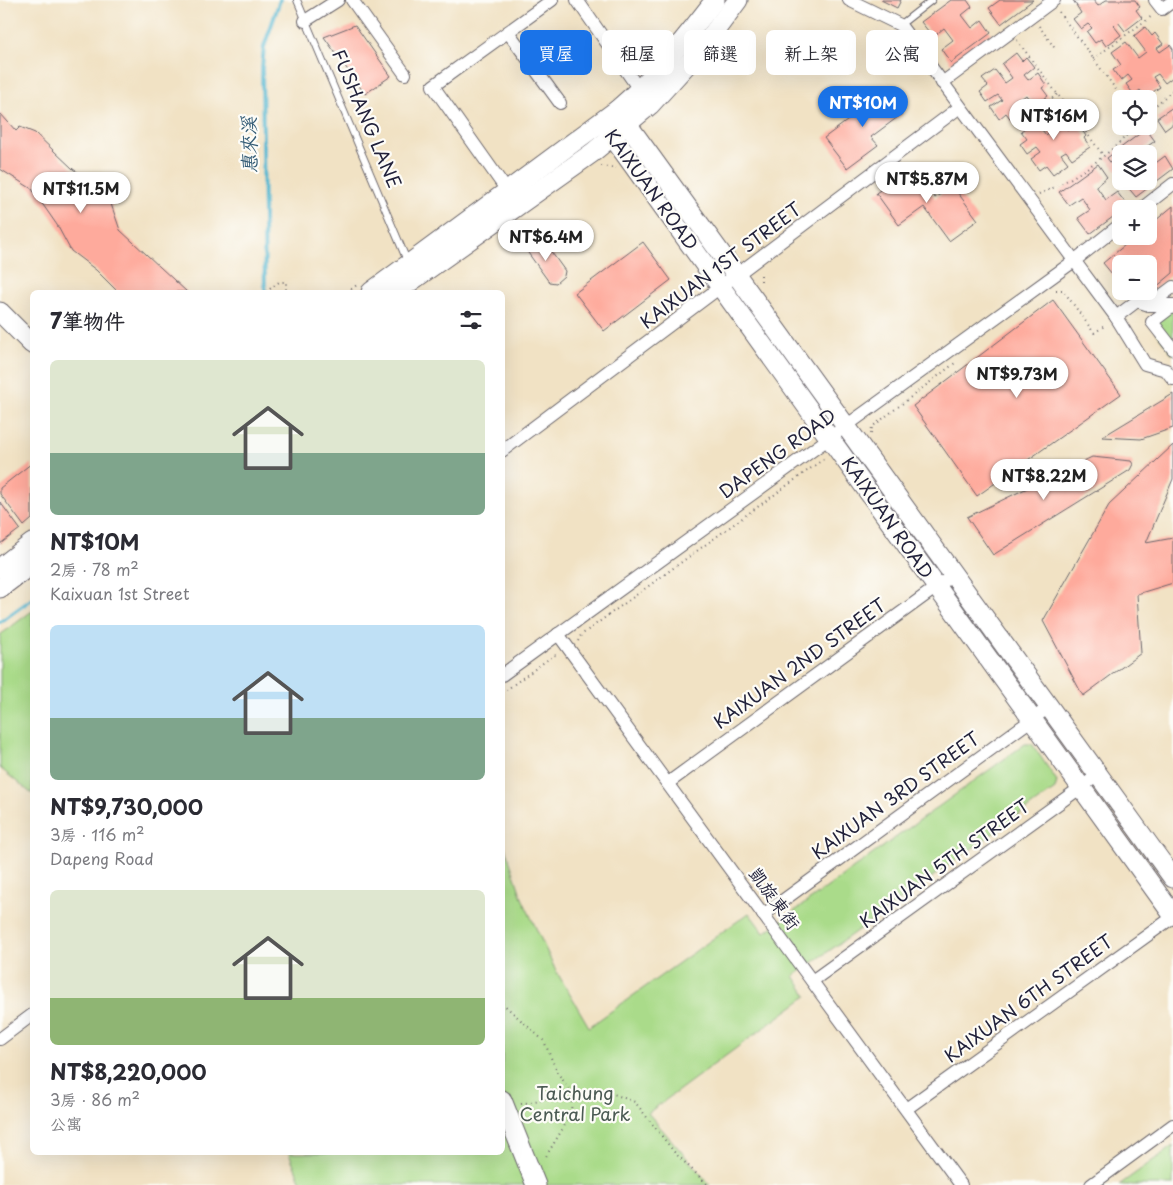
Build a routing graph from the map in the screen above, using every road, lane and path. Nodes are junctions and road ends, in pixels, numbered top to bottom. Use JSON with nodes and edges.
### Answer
{"nodes":[{"id":1,"x":297,"y":0,"type":"edge"},
{"id":2,"x":338,"y":0,"type":"edge"},
{"id":3,"x":352,"y":0,"type":"edge"},
{"id":4,"x":552,"y":0,"type":"edge"},
{"id":5,"x":577,"y":0,"type":"edge"},
{"id":6,"x":715,"y":0,"type":"edge"},
{"id":7,"x":738,"y":0,"type":"edge"},
{"id":8,"x":848,"y":0,"type":"edge"},
{"id":9,"x":932,"y":0,"type":"edge"},
{"id":10,"x":1155,"y":0,"type":"edge"},
{"id":11,"x":1052,"y":1,"type":"edge"},
{"id":12,"x":1173,"y":1,"type":"edge"},
{"id":13,"x":1032,"y":16,"type":"junction"},
{"id":14,"x":305,"y":21,"type":"junction"},
{"id":15,"x":1146,"y":21,"type":"dead end"},
{"id":16,"x":900,"y":25,"type":"junction"},
{"id":17,"x":508,"y":32,"type":"junction"},
{"id":18,"x":1011,"y":32,"type":"junction"},
{"id":19,"x":1056,"y":50,"type":"dead end"},
{"id":20,"x":1094,"y":59,"type":"junction"},
{"id":21,"x":405,"y":74,"type":"dead end"},
{"id":22,"x":942,"y":84,"type":"junction"},
{"id":23,"x":1116,"y":90,"type":"edge"},
{"id":24,"x":1173,"y":90,"type":"edge"},
{"id":25,"x":1058,"y":94,"type":"junction"},
{"id":26,"x":645,"y":98,"type":"junction"},
{"id":27,"x":560,"y":103,"type":"dead end"},
{"id":28,"x":1157,"y":104,"type":"edge"},
{"id":29,"x":960,"y":107,"type":"junction"},
{"id":30,"x":622,"y":117,"type":"junction"},
{"id":31,"x":1016,"y":125,"type":"dead end"},
{"id":32,"x":607,"y":129,"type":"junction"},
{"id":33,"x":1128,"y":135,"type":"edge"},
{"id":34,"x":1103,"y":155,"type":"junction"},
{"id":35,"x":1173,"y":184,"type":"edge"},
{"id":36,"x":508,"y":192,"type":"junction"},
{"id":37,"x":1029,"y":198,"type":"junction"},
{"id":38,"x":1153,"y":200,"type":"edge"},
{"id":39,"x":1112,"y":231,"type":"edge"},
{"id":40,"x":1074,"y":261,"type":"junction"},
{"id":41,"x":409,"y":266,"type":"junction"},
{"id":42,"x":761,"y":274,"type":"dead end"},
{"id":43,"x":729,"y":282,"type":"junction"},
{"id":44,"x":760,"y":286,"type":"dead end"},
{"id":45,"x":1173,"y":287,"type":"edge"},
{"id":46,"x":269,"y":290,"type":"edge"},
{"id":47,"x":286,"y":290,"type":"edge"},
{"id":48,"x":374,"y":290,"type":"edge"},
{"id":49,"x":399,"y":290,"type":"edge"},
{"id":50,"x":1051,"y":291,"type":"dead end"},
{"id":51,"x":1149,"y":305,"type":"junction"},
{"id":52,"x":1173,"y":305,"type":"edge"},
{"id":53,"x":0,"y":312,"type":"edge"},
{"id":54,"x":1116,"y":317,"type":"junction"},
{"id":55,"x":30,"y":342,"type":"edge"},
{"id":56,"x":1173,"y":350,"type":"edge"},
{"id":57,"x":958,"y":362,"type":"dead end"},
{"id":58,"x":1171,"y":372,"type":"edge"},
{"id":59,"x":846,"y":426,"type":"junction"},
{"id":60,"x":871,"y":434,"type":"dead end"},
{"id":61,"x":830,"y":446,"type":"junction"},
{"id":62,"x":505,"y":449,"type":"edge"},
{"id":63,"x":30,"y":545,"type":"edge"},
{"id":64,"x":30,"y":566,"type":"edge"},
{"id":65,"x":0,"y":568,"type":"edge"},
{"id":66,"x":953,"y":575,"type":"junction"},
{"id":67,"x":936,"y":586,"type":"junction"},
{"id":68,"x":0,"y":588,"type":"edge"},
{"id":69,"x":558,"y":634,"type":"junction"},
{"id":70,"x":577,"y":643,"type":"dead end"},
{"id":71,"x":562,"y":656,"type":"dead end"},
{"id":72,"x":505,"y":673,"type":"edge"},
{"id":73,"x":505,"y":691,"type":"edge"},
{"id":74,"x":1049,"y":707,"type":"junction"},
{"id":75,"x":1032,"y":719,"type":"junction"},
{"id":76,"x":1098,"y":775,"type":"junction"},
{"id":77,"x":668,"y":783,"type":"junction"},
{"id":78,"x":1082,"y":788,"type":"junction"},
{"id":79,"x":1173,"y":878,"type":"edge"},
{"id":80,"x":763,"y":915,"type":"junction"},
{"id":81,"x":1173,"y":916,"type":"edge"},
{"id":82,"x":812,"y":981,"type":"junction"},
{"id":83,"x":505,"y":1006,"type":"edge"},
{"id":84,"x":30,"y":1016,"type":"edge"},
{"id":85,"x":0,"y":1039,"type":"edge"},
{"id":86,"x":572,"y":1093,"type":"junction"},
{"id":87,"x":505,"y":1104,"type":"edge"},
{"id":88,"x":505,"y":1107,"type":"edge"},
{"id":89,"x":906,"y":1110,"type":"junction"},
{"id":90,"x":1173,"y":1125,"type":"edge"},
{"id":91,"x":545,"y":1158,"type":"dead end"},
{"id":92,"x":536,"y":1185,"type":"edge"},
{"id":93,"x":708,"y":1185,"type":"edge"},
{"id":94,"x":961,"y":1185,"type":"edge"},
{"id":95,"x":1091,"y":1185,"type":"edge"}],
"edges":[{"from":1,"to":14,"type":"lane","name":"FUSHANG LANE"},
{"from":2,"to":14,"type":"street"},
{"from":3,"to":21,"type":"street"},
{"from":4,"to":17,"type":"street"},
{"from":5,"to":26,"type":"street"},
{"from":6,"to":26,"type":"street"},
{"from":7,"to":26,"type":"street"},
{"from":8,"to":16,"type":"street"},
{"from":9,"to":16,"type":"lane"},
{"from":10,"to":12,"type":"street"},
{"from":11,"to":13,"type":"street"},
{"from":11,"to":20,"type":"path"},
{"from":13,"to":18,"type":"street"},
{"from":13,"to":19,"type":"path"},
{"from":14,"to":41,"type":"lane","name":"FUSHANG LANE"},
{"from":15,"to":20,"type":"path"},
{"from":16,"to":22,"type":"street"},
{"from":17,"to":27,"type":"street"},
{"from":17,"to":36,"type":"street"},
{"from":18,"to":22,"type":"street"},
{"from":18,"to":25,"type":"path"},
{"from":20,"to":23,"type":"path"},
{"from":22,"to":29,"type":"street"},
{"from":24,"to":28,"type":"path"},
{"from":25,"to":31,"type":"path"},
{"from":25,"to":34,"type":"path"},
{"from":26,"to":30,"type":"street"},
{"from":29,"to":37,"type":"street"},
{"from":29,"to":43,"type":"street","name":"KAIXUAN 1ST STREET"},
{"from":30,"to":32,"type":"street"},
{"from":30,"to":43,"type":"street","name":"KAIXUAN ROAD"},
{"from":32,"to":36,"type":"street"},
{"from":32,"to":43,"type":"street","name":"KAIXUAN ROAD"},
{"from":32,"to":49,"type":"street"},
{"from":33,"to":34,"type":"path"},
{"from":34,"to":37,"type":"path"},
{"from":35,"to":38,"type":"street"},
{"from":36,"to":41,"type":"street"},
{"from":37,"to":40,"type":"street"},
{"from":39,"to":40,"type":"street","name":"DAPENG ROAD"},
{"from":40,"to":54,"type":"street"},
{"from":40,"to":59,"type":"street","name":"DAPENG ROAD"},
{"from":41,"to":48,"type":"street"},
{"from":42,"to":44,"type":"path"},
{"from":43,"to":59,"type":"street","name":"KAIXUAN ROAD"},
{"from":43,"to":61,"type":"street","name":"KAIXUAN ROAD"},
{"from":43,"to":62,"type":"street","name":"KAIXUAN 1ST STREET"},
{"from":45,"to":51,"type":"street"},
{"from":46,"to":47,"type":"path"},
{"from":50,"to":54,"type":"path"},
{"from":51,"to":52,"type":"street"},
{"from":51,"to":54,"type":"street"},
{"from":52,"to":56,"type":"street"},
{"from":53,"to":55,"type":"street"},
{"from":54,"to":58,"type":"street"},
{"from":57,"to":60,"type":"path"},
{"from":59,"to":61,"type":"street","name":"DAPENG ROAD"},
{"from":59,"to":66,"type":"street","name":"KAIXUAN ROAD"},
{"from":61,"to":67,"type":"street","name":"KAIXUAN ROAD"},
{"from":61,"to":69,"type":"street","name":"DAPENG ROAD"},
{"from":61,"to":70,"type":"path"},
{"from":63,"to":65,"type":"street"},
{"from":64,"to":68,"type":"street"},
{"from":66,"to":67,"type":"street","name":"KAIXUAN 2ND STREET"},
{"from":66,"to":74,"type":"street","name":"KAIXUAN ROAD"},
{"from":67,"to":75,"type":"street","name":"KAIXUAN ROAD"},
{"from":67,"to":77,"type":"street","name":"KAIXUAN 2ND STREET"},
{"from":69,"to":72,"type":"street","name":"DAPENG ROAD"},
{"from":69,"to":77,"type":"street","name":"凱旋東街"},
{"from":71,"to":73,"type":"path"},
{"from":74,"to":75,"type":"street","name":"KAIXUAN 3RD STREET"},
{"from":74,"to":76,"type":"street","name":"KAIXUAN ROAD"},
{"from":75,"to":78,"type":"street","name":"KAIXUAN ROAD"},
{"from":75,"to":80,"type":"street","name":"KAIXUAN 3RD STREET"},
{"from":76,"to":78,"type":"street","name":"KAIXUAN 5TH STREET"},
{"from":76,"to":79,"type":"street","name":"KAIXUAN ROAD"},
{"from":77,"to":80,"type":"street","name":"凱旋東街"},
{"from":78,"to":81,"type":"street","name":"KAIXUAN ROAD"},
{"from":78,"to":82,"type":"street","name":"KAIXUAN 5TH STREET"},
{"from":80,"to":82,"type":"street","name":"凱旋東街"},
{"from":81,"to":89,"type":"street","name":"KAIXUAN 6TH STREET"},
{"from":82,"to":89,"type":"street","name":"凱旋東街"},
{"from":83,"to":86,"type":"path"},
{"from":84,"to":85,"type":"street"},
{"from":86,"to":87,"type":"path"},
{"from":86,"to":91,"type":"path"},
{"from":86,"to":93,"type":"path"},
{"from":88,"to":92,"type":"street"},
{"from":89,"to":94,"type":"street","name":"凱旋東街"},
{"from":90,"to":95,"type":"street"}]}
